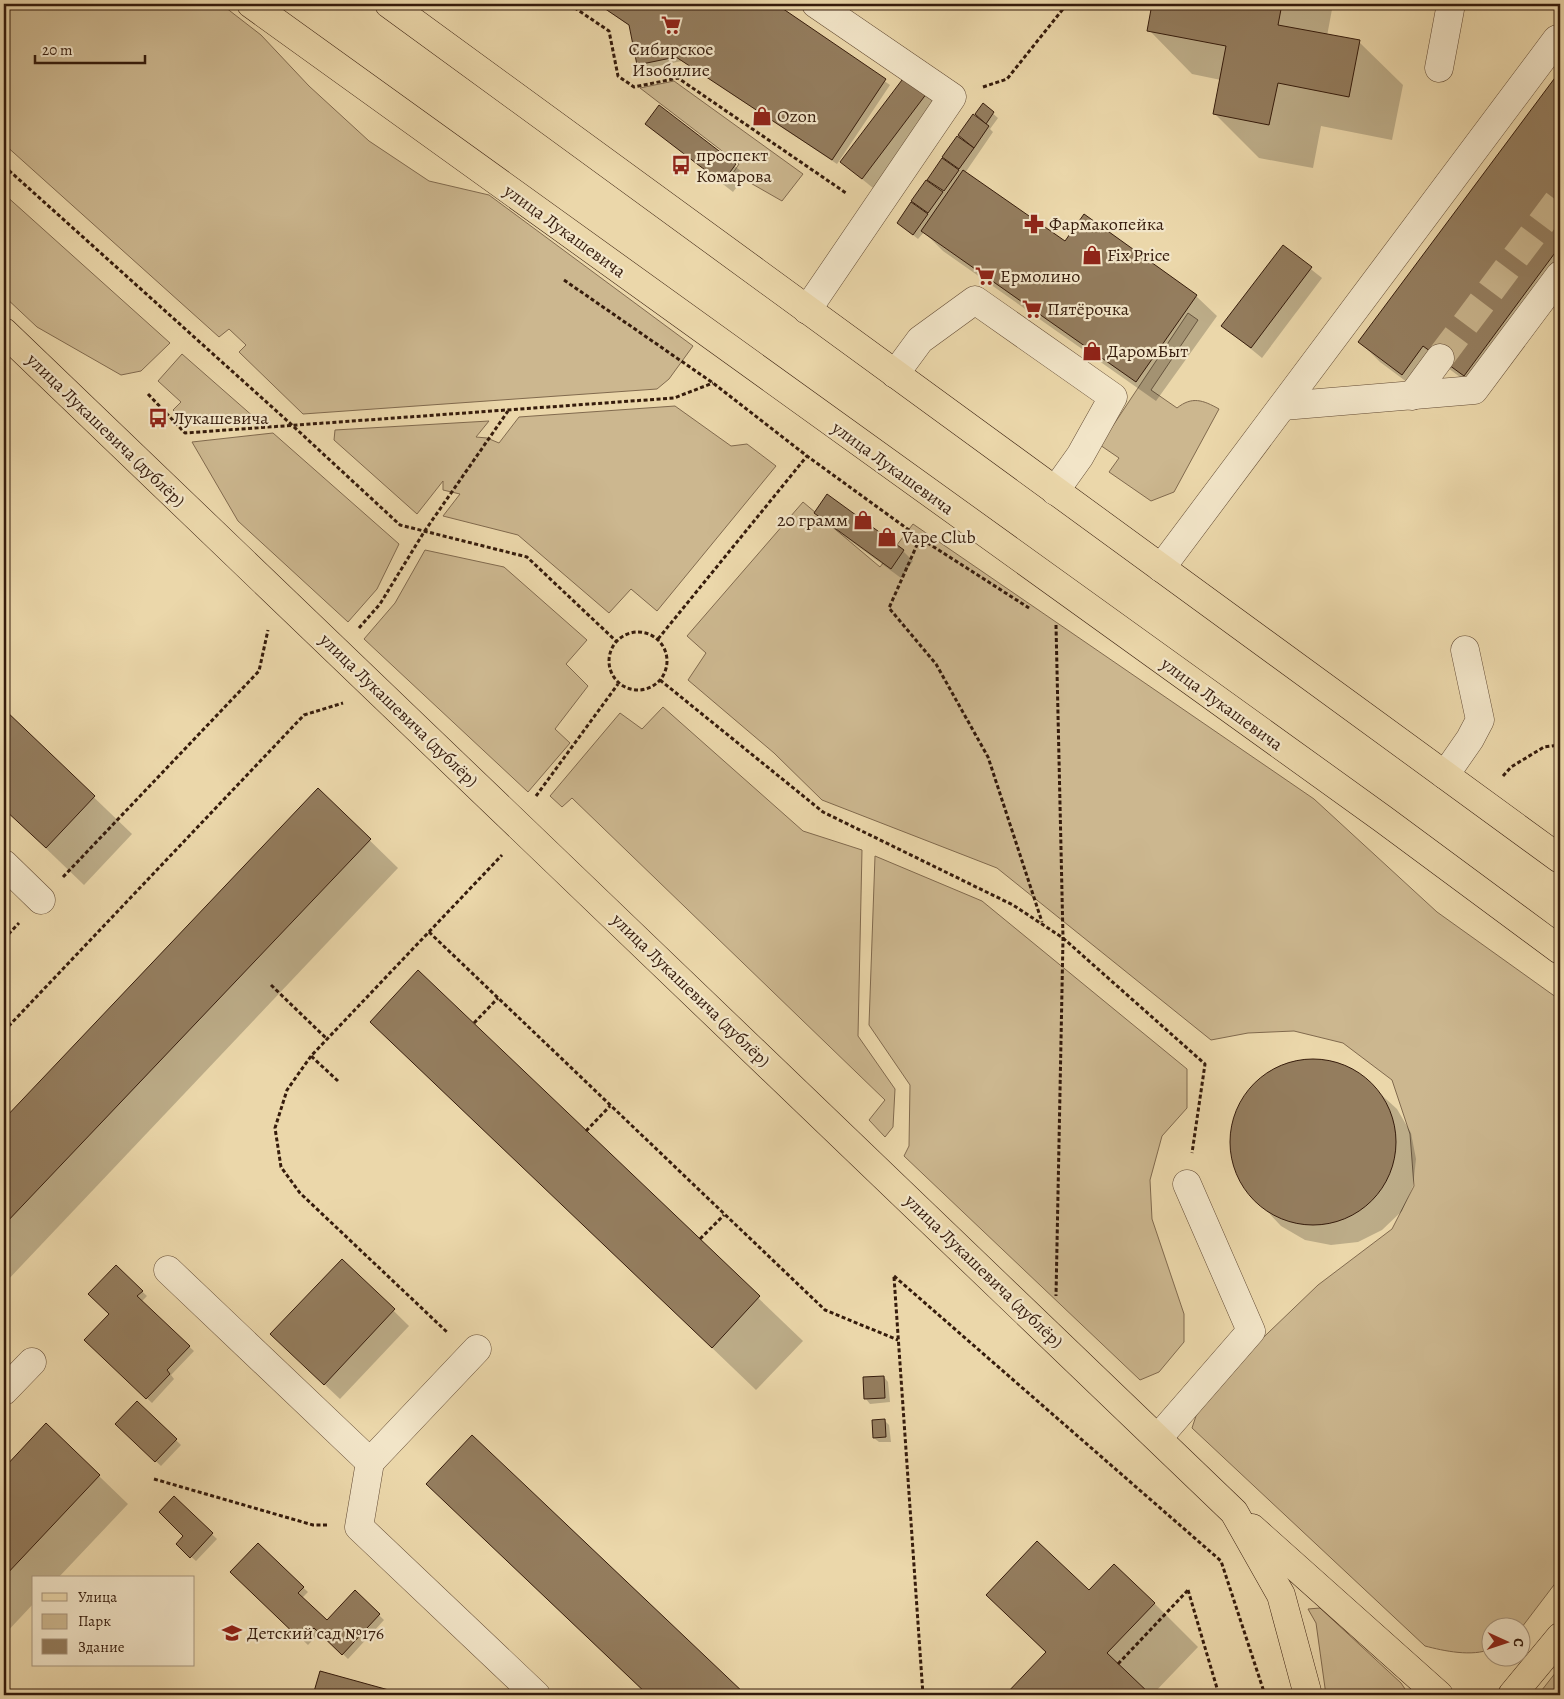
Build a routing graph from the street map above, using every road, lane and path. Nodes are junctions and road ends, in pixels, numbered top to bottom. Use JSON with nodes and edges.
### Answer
{"nodes":[{"id":1,"x":251,"y":4,"type":"edge"},
{"id":2,"x":389,"y":4,"type":"edge"},
{"id":3,"x":540,"y":4,"type":"edge"},
{"id":4,"x":569,"y":4,"type":"edge"},
{"id":5,"x":816,"y":4,"type":"edge"},
{"id":6,"x":1067,"y":4,"type":"edge"},
{"id":7,"x":1451,"y":4,"type":"edge"},
{"id":8,"x":1560,"y":40,"type":"edge"},
{"id":9,"x":1439,"y":68,"type":"dead end"},
{"id":10,"x":952,"y":97,"type":"junction"},
{"id":11,"x":4,"y":166,"type":"edge"},
{"id":12,"x":873,"y":212,"type":"junction"},
{"id":13,"x":1560,"y":275,"type":"edge"},
{"id":14,"x":564,"y":280,"type":"dead end"},
{"id":15,"x":807,"y":310,"type":"junction"},
{"id":16,"x":4,"y":332,"type":"edge"},
{"id":17,"x":1440,"y":358,"type":"tunnel mouth"},
{"id":18,"x":895,"y":374,"type":"junction"},
{"id":19,"x":713,"y":383,"type":"junction"},
{"id":20,"x":148,"y":394,"type":"dead end"},
{"id":21,"x":1412,"y":396,"type":"junction"},
{"id":22,"x":1283,"y":406,"type":"junction"},
{"id":23,"x":509,"y":410,"type":"junction"},
{"id":24,"x":292,"y":425,"type":"junction"},
{"id":25,"x":807,"y":456,"type":"junction"},
{"id":26,"x":1055,"y":490,"type":"junction"},
{"id":27,"x":424,"y":532,"type":"junction"},
{"id":28,"x":920,"y":538,"type":"junction"},
{"id":29,"x":1161,"y":568,"type":"junction"},
{"id":30,"x":1032,"y":610,"type":"dead end"},
{"id":31,"x":1048,"y":620,"type":"dead end"},
{"id":32,"x":658,"y":639,"type":"junction"},
{"id":33,"x":617,"y":642,"type":"junction"},
{"id":34,"x":1465,"y":650,"type":"dead end"},
{"id":35,"x":338,"y":651,"type":"junction"},
{"id":36,"x":259,"y":671,"type":"dead end"},
{"id":37,"x":660,"y":680,"type":"junction"},
{"id":38,"x":618,"y":684,"type":"junction"},
{"id":39,"x":304,"y":715,"type":"dead end"},
{"id":40,"x":1560,"y":745,"type":"edge"},
{"id":41,"x":1445,"y":775,"type":"junction"},
{"id":42,"x":1482,"y":802,"type":"junction"},
{"id":43,"x":517,"y":823,"type":"junction"},
{"id":44,"x":506,"y":850,"type":"dead end"},
{"id":45,"x":1560,"y":860,"type":"edge"},
{"id":46,"x":4,"y":864,"type":"edge"},
{"id":47,"x":41,"y":900,"type":"junction"},
{"id":48,"x":1042,"y":923,"type":"junction"},
{"id":49,"x":429,"y":932,"type":"junction"},
{"id":50,"x":1063,"y":938,"type":"junction"},
{"id":51,"x":4,"y":939,"type":"edge"},
{"id":52,"x":1560,"y":950,"type":"edge"},
{"id":53,"x":270,"y":985,"type":"dead end"},
{"id":54,"x":498,"y":998,"type":"junction"},
{"id":55,"x":474,"y":1024,"type":"dead end"},
{"id":56,"x":4,"y":1031,"type":"edge"},
{"id":57,"x":327,"y":1039,"type":"junction"},
{"id":58,"x":311,"y":1056,"type":"junction"},
{"id":59,"x":338,"y":1081,"type":"dead end"},
{"id":60,"x":610,"y":1106,"type":"junction"},
{"id":61,"x":586,"y":1131,"type":"dead end"},
{"id":62,"x":1187,"y":1184,"type":"joint"},
{"id":63,"x":724,"y":1214,"type":"junction"},
{"id":64,"x":700,"y":1239,"type":"dead end"},
{"id":65,"x":168,"y":1270,"type":"dead end"},
{"id":66,"x":1055,"y":1339,"type":"junction"},
{"id":67,"x":898,"y":1340,"type":"junction"},
{"id":68,"x":474,"y":1353,"type":"joint"},
{"id":69,"x":32,"y":1362,"type":"dead end"},
{"id":70,"x":4,"y":1391,"type":"edge"},
{"id":71,"x":1158,"y":1438,"type":"junction"},
{"id":72,"x":370,"y":1462,"type":"junction"},
{"id":73,"x":154,"y":1479,"type":"dead end"},
{"id":74,"x":1234,"y":1512,"type":"junction"},
{"id":75,"x":359,"y":1527,"type":"junction"},
{"id":76,"x":1560,"y":1637,"type":"edge"},
{"id":77,"x":1118,"y":1664,"type":"dead end"},
{"id":78,"x":536,"y":1695,"type":"edge"},
{"id":79,"x":923,"y":1695,"type":"edge"},
{"id":80,"x":1219,"y":1695,"type":"edge"},
{"id":81,"x":1265,"y":1695,"type":"edge"},
{"id":82,"x":1308,"y":1695,"type":"edge"},
{"id":83,"x":1439,"y":1695,"type":"edge"},
{"id":84,"x":1512,"y":1695,"type":"edge"}],
"edges":[{"from":1,"to":52,"type":"main road","name":"улица Лукашевича"},
{"from":2,"to":15,"type":"main road"},
{"from":3,"to":4,"type":"path"},
{"from":4,"to":12,"type":"path"},
{"from":5,"to":10,"type":"lane"},
{"from":6,"to":10,"type":"path"},
{"from":7,"to":9,"type":"lane"},
{"from":8,"to":22,"type":"lane"},
{"from":10,"to":12,"type":"lane"},
{"from":11,"to":24,"type":"path"},
{"from":12,"to":15,"type":"lane"},
{"from":13,"to":21,"type":"lane"},
{"from":14,"to":19,"type":"path"},
{"from":15,"to":18,"type":"main road"},
{"from":16,"to":35,"type":"main road","name":"улица Лукашевича (дублёр)"},
{"from":17,"to":21,"type":"lane"},
{"from":18,"to":26,"type":"main road"},
{"from":18,"to":26,"type":"lane"},
{"from":19,"to":23,"type":"path"},
{"from":19,"to":25,"type":"path"},
{"from":20,"to":24,"type":"path"},
{"from":21,"to":22,"type":"lane"},
{"from":22,"to":29,"type":"lane"},
{"from":23,"to":24,"type":"path"},
{"from":23,"to":27,"type":"path"},
{"from":24,"to":27,"type":"path"},
{"from":25,"to":28,"type":"path"},
{"from":25,"to":32,"type":"path"},
{"from":26,"to":29,"type":"main road"},
{"from":27,"to":33,"type":"path"},
{"from":27,"to":35,"type":"path"},
{"from":28,"to":30,"type":"path"},
{"from":28,"to":48,"type":"path"},
{"from":29,"to":41,"type":"main road"},
{"from":31,"to":50,"type":"path"},
{"from":32,"to":33,"type":"path"},
{"from":32,"to":37,"type":"path"},
{"from":33,"to":38,"type":"path"},
{"from":34,"to":41,"type":"lane"},
{"from":35,"to":43,"type":"main road","name":"улица Лукашевича (дублёр)"},
{"from":36,"to":47,"type":"path"},
{"from":37,"to":38,"type":"path"},
{"from":37,"to":48,"type":"path"},
{"from":38,"to":43,"type":"path"},
{"from":39,"to":56,"type":"path"},
{"from":40,"to":42,"type":"path"},
{"from":41,"to":42,"type":"main road"},
{"from":42,"to":45,"type":"main road"},
{"from":43,"to":66,"type":"main road","name":"улица Лукашевича (дублёр)"},
{"from":44,"to":49,"type":"path"},
{"from":46,"to":47,"type":"lane"},
{"from":47,"to":51,"type":"path"},
{"from":48,"to":50,"type":"path"},
{"from":49,"to":54,"type":"path"},
{"from":49,"to":57,"type":"path"},
{"from":50,"to":62,"type":"path"},
{"from":50,"to":66,"type":"path"},
{"from":53,"to":57,"type":"path"},
{"from":54,"to":55,"type":"path"},
{"from":54,"to":60,"type":"path"},
{"from":57,"to":58,"type":"path"},
{"from":58,"to":59,"type":"path"},
{"from":58,"to":68,"type":"path"},
{"from":60,"to":61,"type":"path"},
{"from":60,"to":63,"type":"path"},
{"from":62,"to":71,"type":"lane"},
{"from":63,"to":64,"type":"path"},
{"from":63,"to":67,"type":"path"},
{"from":65,"to":72,"type":"lane"},
{"from":66,"to":71,"type":"main road","name":"улица Лукашевича (дублёр)"},
{"from":67,"to":79,"type":"path"},
{"from":67,"to":81,"type":"path"},
{"from":68,"to":72,"type":"lane"},
{"from":69,"to":70,"type":"lane"},
{"from":71,"to":74,"type":"main road","name":"улица Лукашевича (дублёр)"},
{"from":72,"to":75,"type":"lane"},
{"from":73,"to":75,"type":"path"},
{"from":74,"to":82,"type":"main road","name":"улица Лукашевича (дублёр)"},
{"from":74,"to":83,"type":"main road"},
{"from":75,"to":78,"type":"lane"},
{"from":76,"to":84,"type":"main road"},
{"from":77,"to":80,"type":"path"}]}
